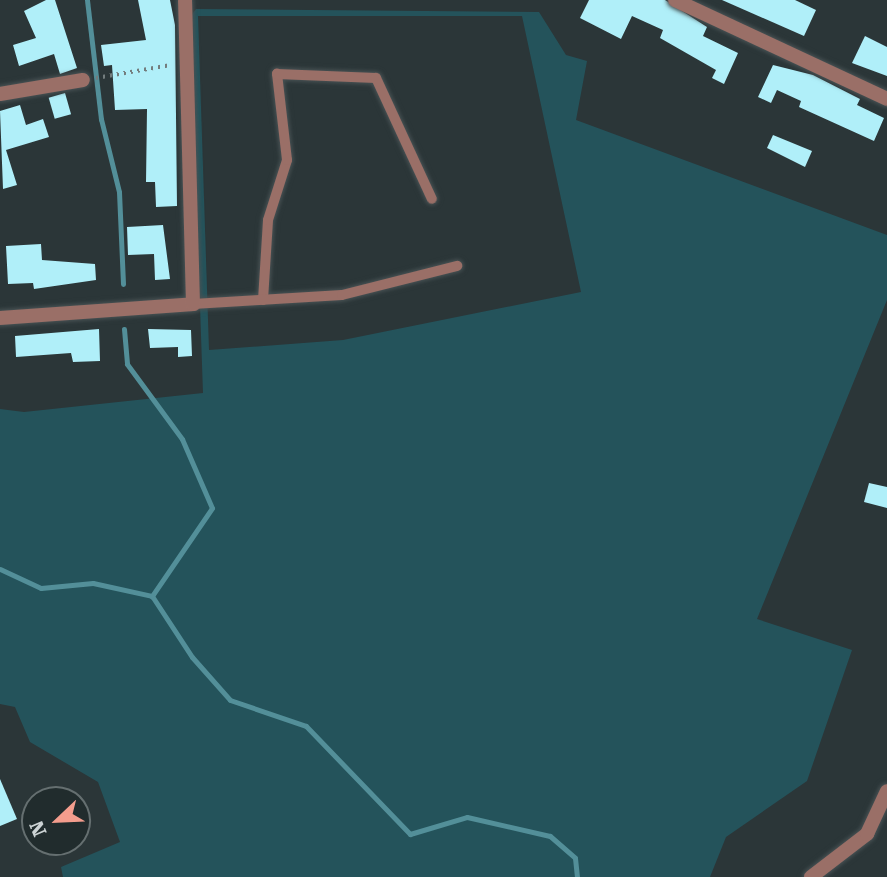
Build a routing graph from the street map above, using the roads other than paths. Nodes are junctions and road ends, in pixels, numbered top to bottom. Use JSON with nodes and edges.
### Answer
{"nodes":[{"id":1,"x":185,"y":0,"type":"edge"},
{"id":2,"x":675,"y":0,"type":"edge"},
{"id":3,"x":83,"y":80,"type":"road end"},
{"id":4,"x":0,"y":94,"type":"edge"},
{"id":5,"x":887,"y":99,"type":"edge"},
{"id":6,"x":432,"y":199,"type":"dead end"},
{"id":7,"x":457,"y":266,"type":"dead end"},
{"id":8,"x":263,"y":300,"type":"junction"},
{"id":9,"x":193,"y":304,"type":"junction"},
{"id":10,"x":0,"y":317,"type":"edge"},
{"id":11,"x":887,"y":791,"type":"edge"},
{"id":12,"x":811,"y":877,"type":"edge"}],
"edges":[{"from":1,"to":9,"type":"street"},
{"from":2,"to":5,"type":"street"},
{"from":3,"to":4,"type":"street"},
{"from":6,"to":8,"type":"lane"},
{"from":7,"to":8,"type":"lane"},
{"from":8,"to":9,"type":"lane"},
{"from":9,"to":10,"type":"street"},
{"from":11,"to":12,"type":"street"}]}
